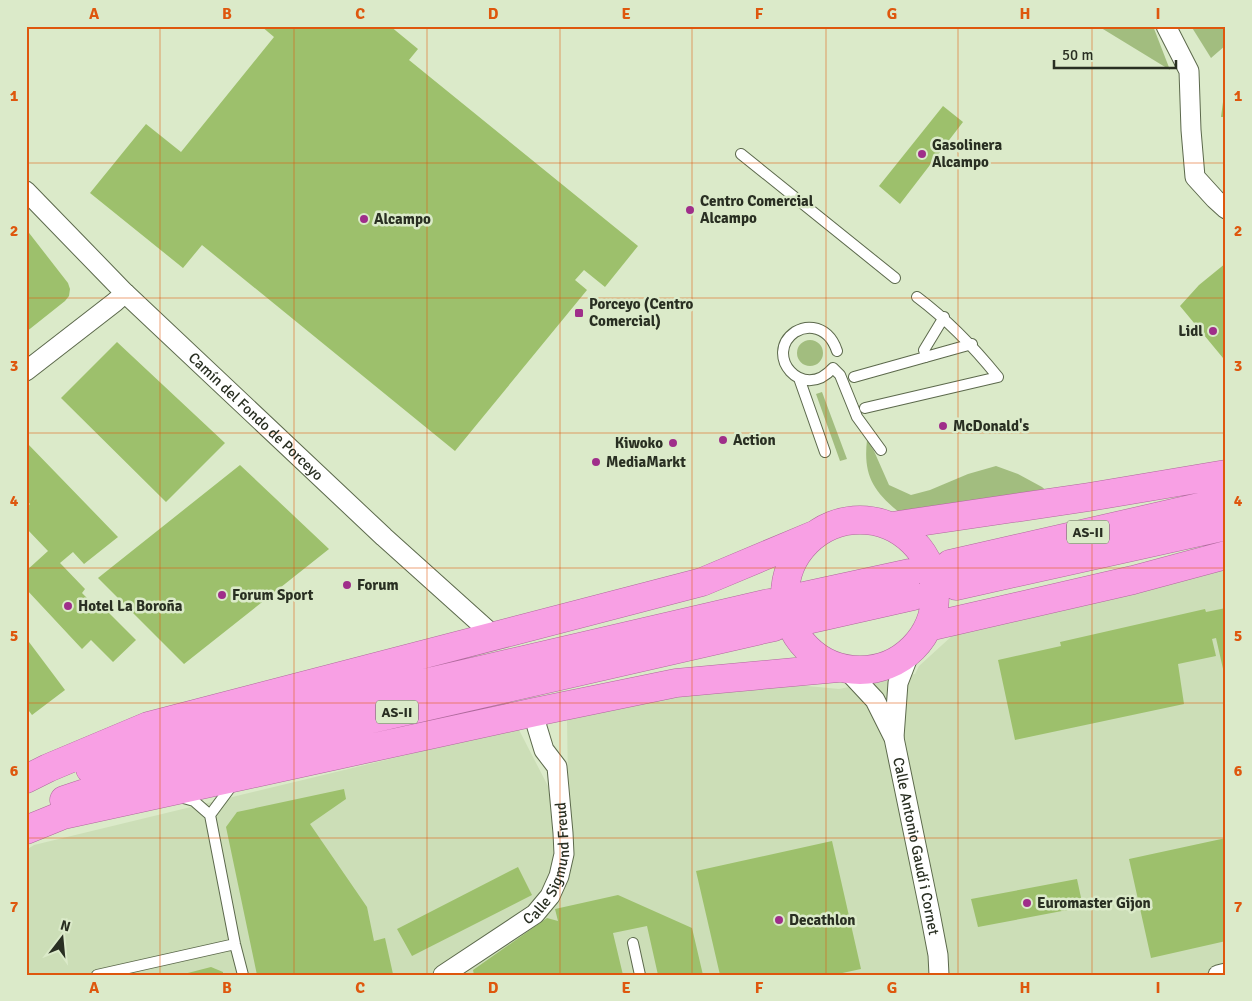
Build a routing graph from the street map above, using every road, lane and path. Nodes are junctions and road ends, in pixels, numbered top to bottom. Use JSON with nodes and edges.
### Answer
{"nodes":[{"id":1,"x":1166,"y":26,"type":"edge"},
{"id":2,"x":741,"y":154,"type":"dead end"},
{"id":3,"x":26,"y":191,"type":"edge"},
{"id":4,"x":1226,"y":208,"type":"edge"},
{"id":5,"x":895,"y":278,"type":"dead end"},
{"id":6,"x":125,"y":292,"type":"junction"},
{"id":7,"x":917,"y":296,"type":"dead end"},
{"id":8,"x":944,"y":317,"type":"junction"},
{"id":9,"x":972,"y":344,"type":"junction"},
{"id":10,"x":837,"y":351,"type":"dead end"},
{"id":11,"x":926,"y":357,"type":"junction"},
{"id":12,"x":26,"y":371,"type":"edge"},
{"id":13,"x":854,"y":377,"type":"dead end"},
{"id":14,"x":799,"y":378,"type":"junction"},
{"id":15,"x":865,"y":408,"type":"dead end"},
{"id":16,"x":881,"y":450,"type":"dead end"},
{"id":17,"x":825,"y":452,"type":"dead end"},
{"id":18,"x":1226,"y":474,"type":"edge"},
{"id":19,"x":1226,"y":501,"type":"edge"},
{"id":20,"x":892,"y":526,"type":"junction"},
{"id":21,"x":1226,"y":526,"type":"edge"},
{"id":22,"x":814,"y":536,"type":"junction"},
{"id":23,"x":1226,"y":556,"type":"edge"},
{"id":24,"x":912,"y":584,"type":"tunnel mouth"},
{"id":25,"x":807,"y":607,"type":"tunnel mouth"},
{"id":26,"x":928,"y":627,"type":"junction"},
{"id":27,"x":493,"y":636,"type":"junction"},
{"id":28,"x":910,"y":652,"type":"junction"},
{"id":29,"x":843,"y":669,"type":"junction"},
{"id":30,"x":535,"y":712,"type":"junction"},
{"id":31,"x":894,"y":738,"type":"junction"},
{"id":32,"x":238,"y":777,"type":"junction"},
{"id":33,"x":26,"y":779,"type":"edge"},
{"id":34,"x":26,"y":792,"type":"edge"},
{"id":35,"x":167,"y":793,"type":"junction"},
{"id":36,"x":210,"y":815,"type":"junction"},
{"id":37,"x":26,"y":816,"type":"edge"},
{"id":38,"x":26,"y":830,"type":"edge"},
{"id":39,"x":633,"y":942,"type":"dead end"},
{"id":40,"x":235,"y":944,"type":"junction"},
{"id":41,"x":938,"y":955,"type":"junction"},
{"id":42,"x":451,"y":972,"type":"edge"},
{"id":43,"x":1226,"y":973,"type":"edge"},
{"id":44,"x":97,"y":975,"type":"edge"},
{"id":45,"x":243,"y":975,"type":"edge"},
{"id":46,"x":640,"y":975,"type":"edge"},
{"id":47,"x":939,"y":975,"type":"edge"},
{"id":48,"x":947,"y":975,"type":"edge"},
{"id":49,"x":1218,"y":975,"type":"edge"}],
"edges":[{"from":1,"to":4,"type":"street"},
{"from":2,"to":5,"type":"lane"},
{"from":3,"to":6,"type":"street","name":"Camín del Fondo de Porceyo"},
{"from":6,"to":12,"type":"street"},
{"from":6,"to":27,"type":"street","name":"Camín del Fondo de Porceyo"},
{"from":7,"to":8,"type":"lane"},
{"from":8,"to":9,"type":"lane"},
{"from":8,"to":11,"type":"lane"},
{"from":9,"to":11,"type":"lane"},
{"from":9,"to":15,"type":"lane"},
{"from":10,"to":14,"type":"lane"},
{"from":11,"to":13,"type":"lane"},
{"from":14,"to":16,"type":"lane"},
{"from":14,"to":17,"type":"lane"},
{"from":18,"to":20,"type":"highway"},
{"from":19,"to":21,"type":"highway","number":"AS-II"},
{"from":20,"to":22,"type":"highway"},
{"from":20,"to":26,"type":"highway"},
{"from":22,"to":27,"type":"highway"},
{"from":22,"to":29,"type":"highway"},
{"from":23,"to":26,"type":"highway"},
{"from":24,"to":25,"type":"highway"},
{"from":26,"to":28,"type":"highway"},
{"from":27,"to":33,"type":"highway"},
{"from":28,"to":29,"type":"highway"},
{"from":28,"to":31,"type":"street","name":"Calle Antonio Gaudí i Cornet"},
{"from":29,"to":30,"type":"highway"},
{"from":29,"to":31,"type":"street","name":"Calle Antonio Gaudí i Cornet"},
{"from":30,"to":32,"type":"highway"},
{"from":30,"to":42,"type":"street","name":"Calle Sigmund Freud"},
{"from":31,"to":41,"type":"street","name":"Calle Antonio Gaudí i Cornet"},
{"from":32,"to":35,"type":"highway"},
{"from":32,"to":36,"type":"lane"},
{"from":34,"to":37,"type":"highway","number":"AS-II"},
{"from":35,"to":36,"type":"lane"},
{"from":35,"to":38,"type":"highway"},
{"from":36,"to":40,"type":"lane"},
{"from":39,"to":46,"type":"lane"},
{"from":40,"to":44,"type":"lane"},
{"from":40,"to":45,"type":"lane"},
{"from":41,"to":47,"type":"street","name":"Calle Antonio Gaudí i Cornet"},
{"from":41,"to":48,"type":"street","name":"Calle Antonio Gaudí i Cornet"},
{"from":43,"to":49,"type":"street"}]}
